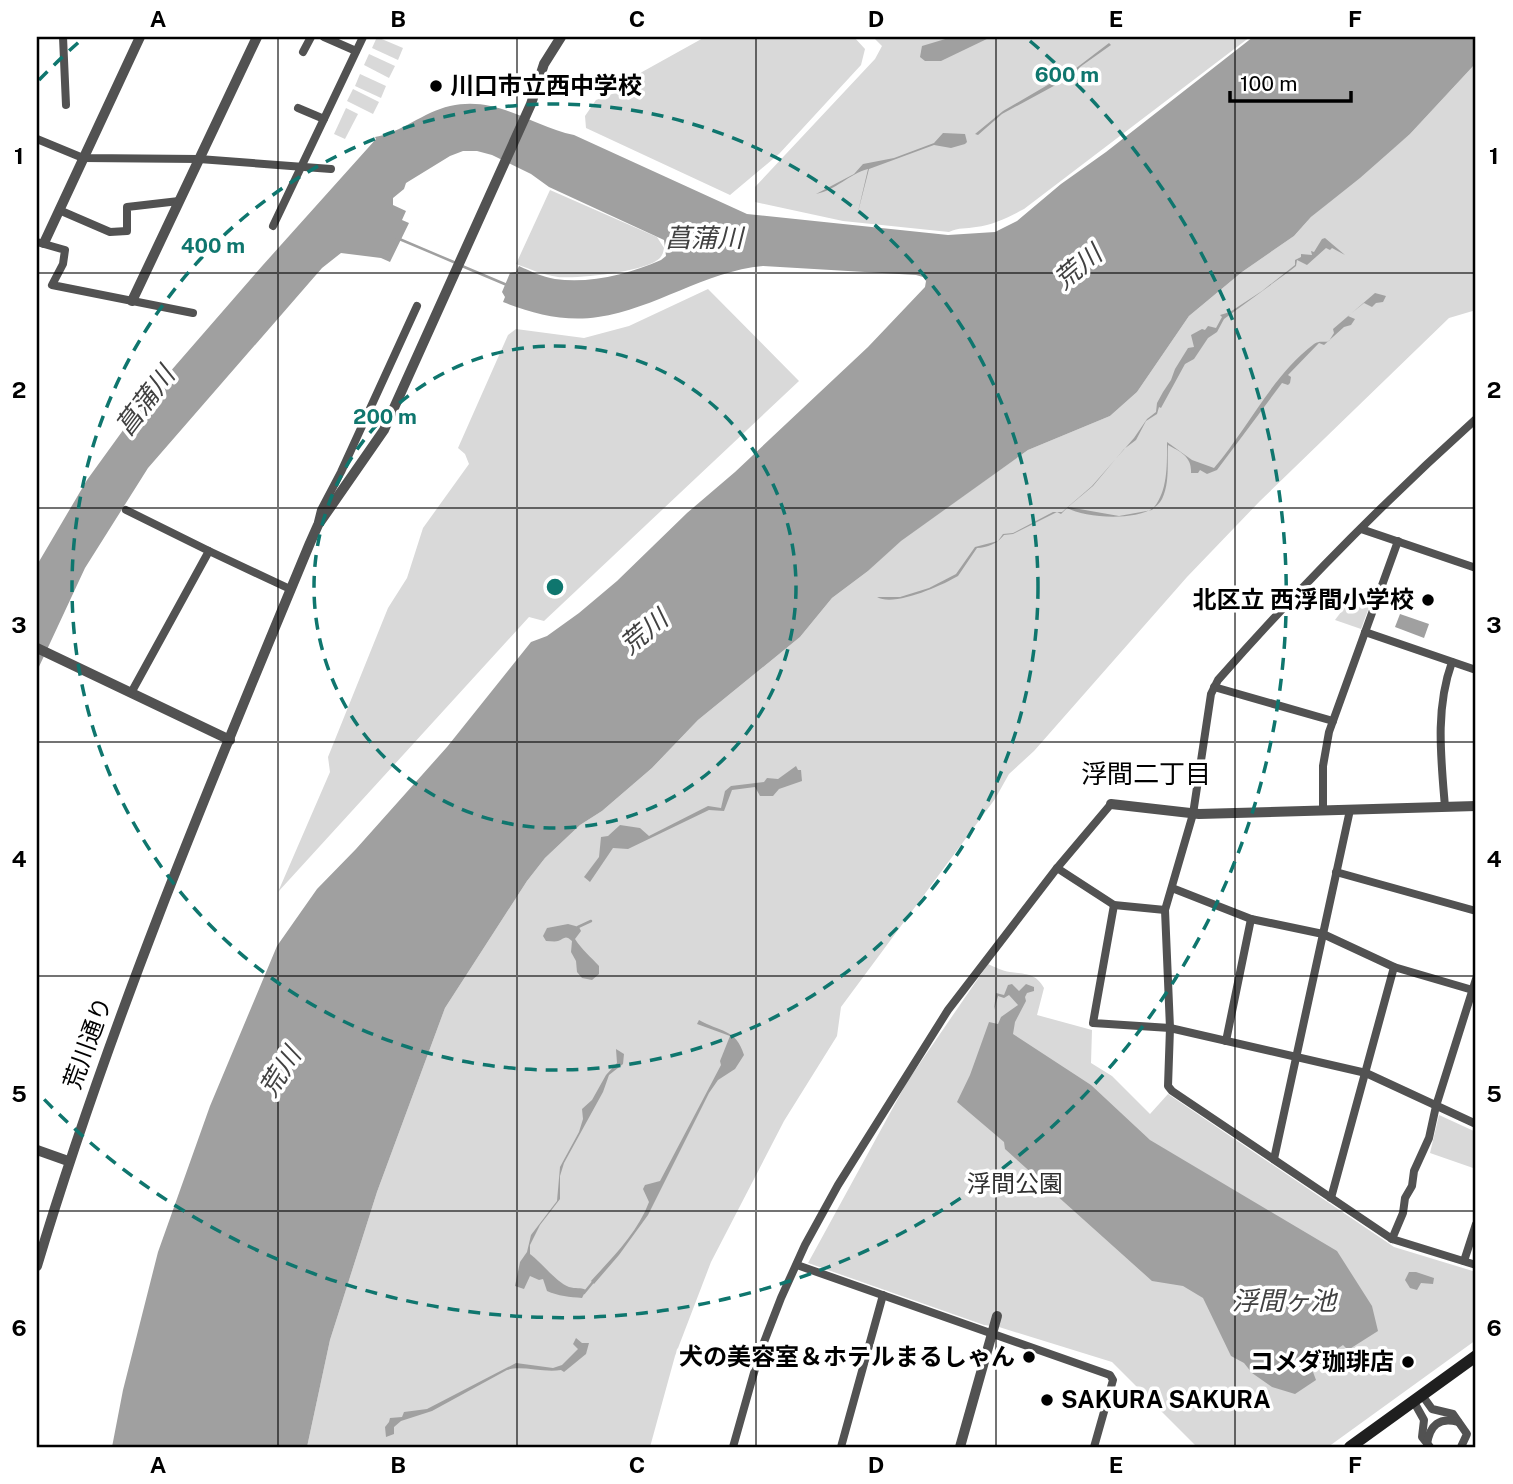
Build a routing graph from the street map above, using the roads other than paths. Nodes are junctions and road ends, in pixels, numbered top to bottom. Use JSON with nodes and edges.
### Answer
{"nodes":[{"id":1,"x":63,"y":37,"type":"edge"},
{"id":2,"x":140,"y":37,"type":"edge"},
{"id":3,"x":257,"y":37,"type":"edge"},
{"id":4,"x":311,"y":37,"type":"edge"},
{"id":5,"x":324,"y":37,"type":"edge"},
{"id":6,"x":363,"y":37,"type":"edge"},
{"id":7,"x":561,"y":37,"type":"edge"},
{"id":8,"x":356,"y":51,"type":"junction"},
{"id":9,"x":303,"y":52,"type":"dead end"},
{"id":10,"x":66,"y":105,"type":"dead end"},
{"id":11,"x":298,"y":108,"type":"dead end"},
{"id":12,"x":324,"y":120,"type":"junction"},
{"id":13,"x":37,"y":139,"type":"edge"},
{"id":14,"x":83,"y":158,"type":"junction"},
{"id":15,"x":199,"y":159,"type":"junction"},
{"id":16,"x":302,"y":166,"type":"junction"},
{"id":17,"x":331,"y":169,"type":"dead end"},
{"id":18,"x":179,"y":201,"type":"junction"},
{"id":19,"x":59,"y":210,"type":"junction"},
{"id":20,"x":273,"y":226,"type":"dead end"},
{"id":21,"x":40,"y":242,"type":"edge"},
{"id":22,"x":132,"y":301,"type":"junction"},
{"id":23,"x":417,"y":306,"type":"dead end"},
{"id":24,"x":193,"y":313,"type":"dead end"},
{"id":25,"x":1474,"y":423,"type":"edge"},
{"id":26,"x":126,"y":510,"type":"dead end"},
{"id":27,"x":318,"y":525,"type":"junction"},
{"id":28,"x":1361,"y":528,"type":"junction"},
{"id":29,"x":1398,"y":541,"type":"junction"},
{"id":30,"x":209,"y":551,"type":"junction"},
{"id":31,"x":1476,"y":568,"type":"edge"},
{"id":32,"x":290,"y":589,"type":"junction"},
{"id":33,"x":1365,"y":632,"type":"junction"},
{"id":34,"x":37,"y":648,"type":"edge"},
{"id":35,"x":1452,"y":662,"type":"junction"},
{"id":36,"x":1476,"y":670,"type":"edge"},
{"id":37,"x":1213,"y":687,"type":"junction"},
{"id":38,"x":131,"y":694,"type":"junction"},
{"id":39,"x":1333,"y":721,"type":"junction"},
{"id":40,"x":230,"y":740,"type":"junction"},
{"id":41,"x":1111,"y":804,"type":"joint"},
{"id":42,"x":1476,"y":806,"type":"edge"},
{"id":43,"x":1445,"y":807,"type":"junction"},
{"id":44,"x":1323,"y":810,"type":"junction"},
{"id":45,"x":1350,"y":810,"type":"junction"},
{"id":46,"x":1193,"y":814,"type":"junction"},
{"id":47,"x":1057,"y":867,"type":"junction"},
{"id":48,"x":1336,"y":872,"type":"junction"},
{"id":49,"x":1172,"y":888,"type":"junction"},
{"id":50,"x":1114,"y":905,"type":"junction"},
{"id":51,"x":1166,"y":910,"type":"junction"},
{"id":52,"x":1476,"y":911,"type":"edge"},
{"id":53,"x":1251,"y":919,"type":"junction"},
{"id":54,"x":1323,"y":934,"type":"junction"},
{"id":55,"x":1394,"y":967,"type":"junction"},
{"id":56,"x":1476,"y":979,"type":"edge"},
{"id":57,"x":1475,"y":990,"type":"edge"},
{"id":58,"x":1170,"y":1027,"type":"junction"},
{"id":59,"x":1227,"y":1041,"type":"junction"},
{"id":60,"x":1296,"y":1057,"type":"junction"},
{"id":61,"x":1366,"y":1073,"type":"junction"},
{"id":62,"x":1436,"y":1106,"type":"junction"},
{"id":63,"x":1476,"y":1125,"type":"edge"},
{"id":64,"x":37,"y":1150,"type":"edge"},
{"id":65,"x":1274,"y":1160,"type":"junction"},
{"id":66,"x":68,"y":1161,"type":"junction"},
{"id":67,"x":1331,"y":1198,"type":"junction"},
{"id":68,"x":1476,"y":1224,"type":"edge"},
{"id":69,"x":1392,"y":1239,"type":"junction"},
{"id":70,"x":1464,"y":1261,"type":"junction"},
{"id":71,"x":797,"y":1265,"type":"junction"},
{"id":72,"x":1476,"y":1265,"type":"edge"},
{"id":73,"x":37,"y":1266,"type":"edge"},
{"id":74,"x":883,"y":1295,"type":"junction"},
{"id":75,"x":997,"y":1316,"type":"dead end"},
{"id":76,"x":992,"y":1333,"type":"junction"},
{"id":77,"x":1476,"y":1356,"type":"edge"},
{"id":78,"x":1418,"y":1399,"type":"junction"},
{"id":79,"x":1458,"y":1422,"type":"junction"},
{"id":80,"x":1429,"y":1445,"type":"edge"},
{"id":81,"x":733,"y":1447,"type":"edge"},
{"id":82,"x":841,"y":1447,"type":"edge"},
{"id":83,"x":960,"y":1447,"type":"edge"},
{"id":84,"x":1094,"y":1447,"type":"edge"},
{"id":85,"x":1350,"y":1447,"type":"edge"},
{"id":86,"x":1461,"y":1447,"type":"edge"}],
"edges":[{"from":1,"to":10,"type":"street"},
{"from":2,"to":14,"type":"street"},
{"from":3,"to":15,"type":"street"},
{"from":4,"to":9,"type":"street"},
{"from":5,"to":8,"type":"street"},
{"from":6,"to":8,"type":"street"},
{"from":7,"to":27,"type":"street","name":"荒川通り"},
{"from":8,"to":12,"type":"street"},
{"from":11,"to":12,"type":"street"},
{"from":12,"to":16,"type":"street"},
{"from":13,"to":14,"type":"street"},
{"from":14,"to":15,"type":"street"},
{"from":14,"to":19,"type":"street"},
{"from":15,"to":16,"type":"street"},
{"from":15,"to":18,"type":"street"},
{"from":16,"to":17,"type":"street"},
{"from":16,"to":20,"type":"street"},
{"from":18,"to":19,"type":"street"},
{"from":18,"to":22,"type":"street"},
{"from":19,"to":21,"type":"street"},
{"from":21,"to":22,"type":"street"},
{"from":22,"to":24,"type":"street"},
{"from":23,"to":27,"type":"street"},
{"from":25,"to":28,"type":"street"},
{"from":26,"to":30,"type":"street"},
{"from":27,"to":32,"type":"street","name":"荒川通り"},
{"from":28,"to":29,"type":"street"},
{"from":28,"to":37,"type":"street"},
{"from":29,"to":31,"type":"street"},
{"from":29,"to":33,"type":"street"},
{"from":30,"to":32,"type":"street"},
{"from":30,"to":38,"type":"street"},
{"from":32,"to":40,"type":"street","name":"荒川通り"},
{"from":33,"to":35,"type":"street"},
{"from":33,"to":39,"type":"street"},
{"from":34,"to":38,"type":"street"},
{"from":35,"to":36,"type":"street"},
{"from":35,"to":43,"type":"street"},
{"from":37,"to":39,"type":"street"},
{"from":37,"to":46,"type":"street"},
{"from":38,"to":40,"type":"street"},
{"from":39,"to":44,"type":"street"},
{"from":40,"to":66,"type":"street","name":"荒川通り"},
{"from":41,"to":46,"type":"street"},
{"from":41,"to":47,"type":"street"},
{"from":42,"to":43,"type":"street"},
{"from":43,"to":45,"type":"street"},
{"from":44,"to":45,"type":"street"},
{"from":44,"to":46,"type":"street"},
{"from":45,"to":48,"type":"street"},
{"from":46,"to":49,"type":"street"},
{"from":47,"to":50,"type":"street"},
{"from":47,"to":71,"type":"street"},
{"from":48,"to":52,"type":"street"},
{"from":48,"to":54,"type":"street"},
{"from":49,"to":51,"type":"street"},
{"from":49,"to":53,"type":"street"},
{"from":50,"to":51,"type":"street"},
{"from":50,"to":58,"type":"street"},
{"from":51,"to":58,"type":"street"},
{"from":53,"to":54,"type":"street"},
{"from":53,"to":59,"type":"street"},
{"from":54,"to":55,"type":"street"},
{"from":54,"to":60,"type":"street"},
{"from":55,"to":57,"type":"street"},
{"from":55,"to":61,"type":"street"},
{"from":56,"to":57,"type":"street"},
{"from":57,"to":62,"type":"street"},
{"from":58,"to":59,"type":"street"},
{"from":58,"to":65,"type":"street"},
{"from":59,"to":60,"type":"street"},
{"from":60,"to":61,"type":"street"},
{"from":60,"to":65,"type":"street"},
{"from":61,"to":62,"type":"street"},
{"from":61,"to":67,"type":"street"},
{"from":62,"to":63,"type":"street"},
{"from":62,"to":69,"type":"street"},
{"from":64,"to":66,"type":"street"},
{"from":65,"to":67,"type":"street"},
{"from":66,"to":73,"type":"street","name":"荒川通り"},
{"from":67,"to":69,"type":"street"},
{"from":68,"to":70,"type":"street"},
{"from":69,"to":70,"type":"street"},
{"from":70,"to":72,"type":"street"},
{"from":71,"to":74,"type":"street"},
{"from":71,"to":81,"type":"street"},
{"from":74,"to":76,"type":"street"},
{"from":74,"to":82,"type":"street"},
{"from":75,"to":76,"type":"street"},
{"from":76,"to":83,"type":"street"},
{"from":76,"to":84,"type":"street"},
{"from":77,"to":78,"type":"main road"},
{"from":78,"to":79,"type":"street"},
{"from":78,"to":80,"type":"street"},
{"from":78,"to":85,"type":"main road"},
{"from":79,"to":80,"type":"street"},
{"from":79,"to":86,"type":"street"}]}
